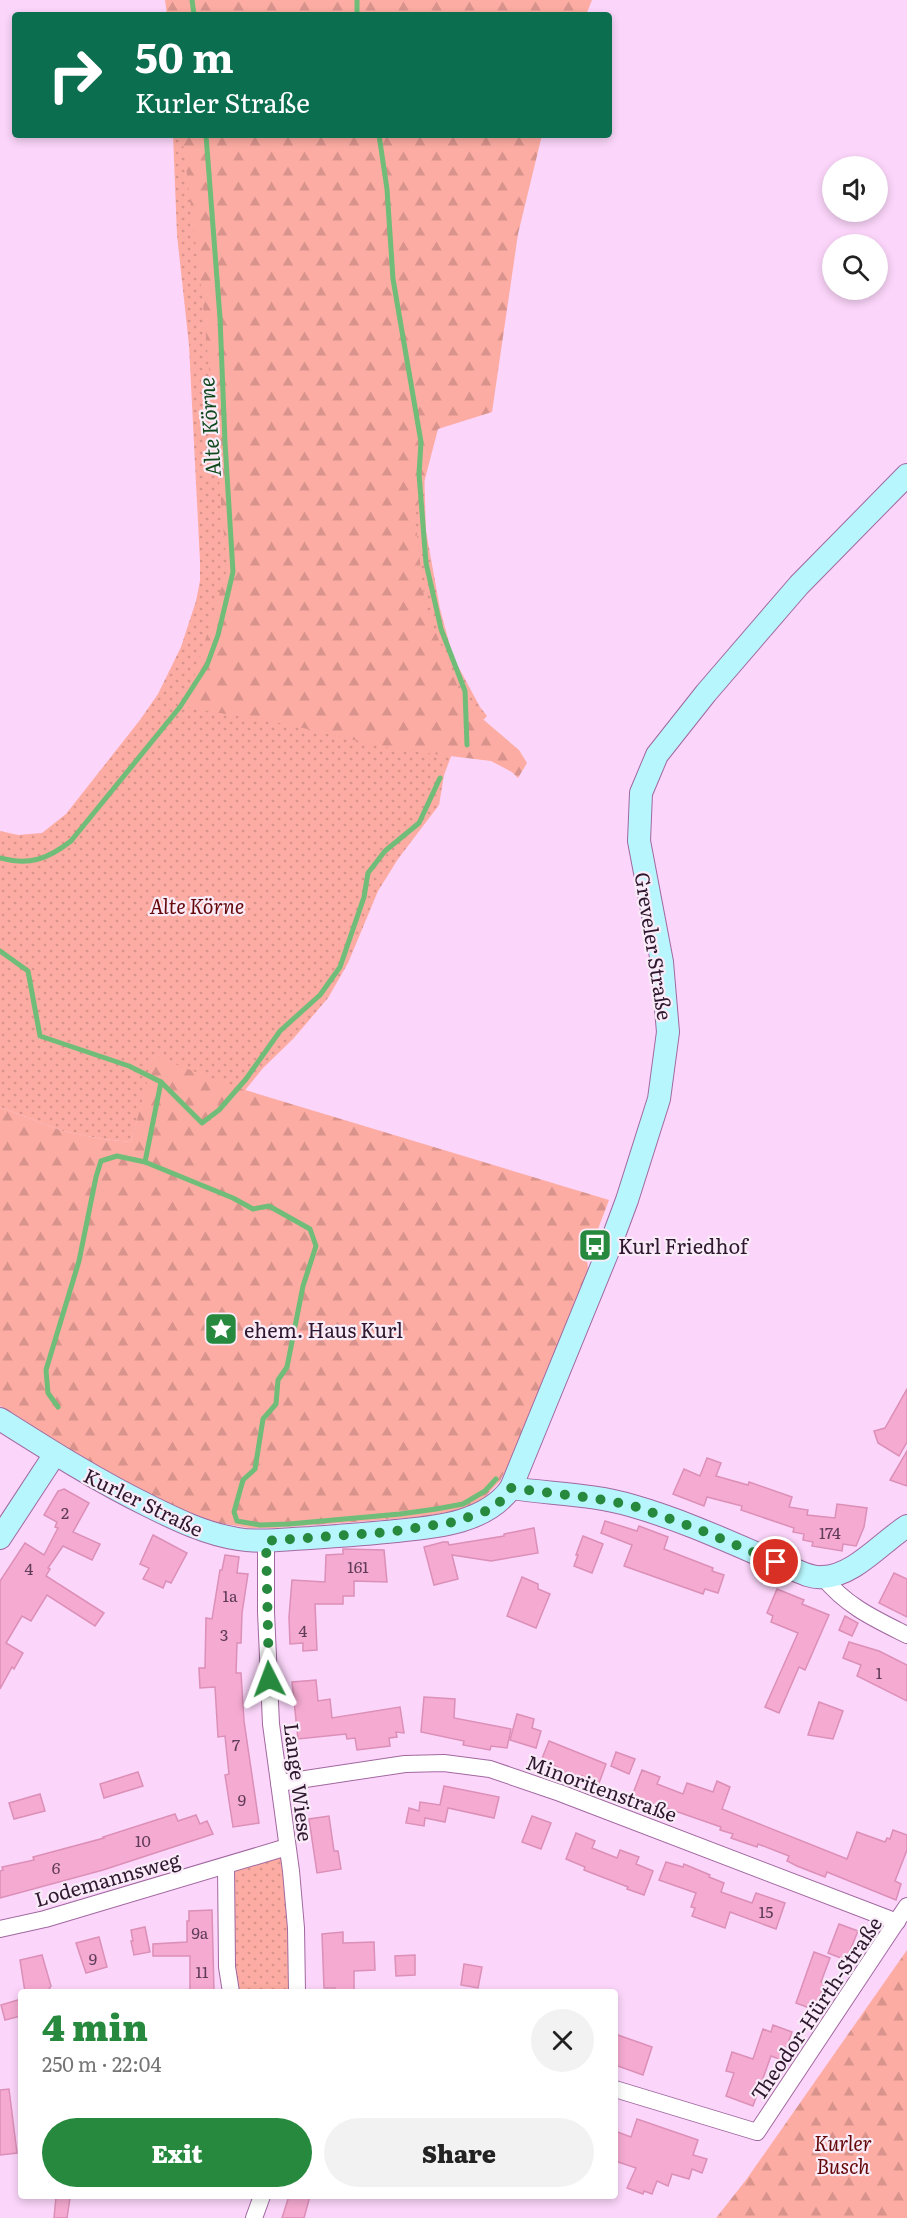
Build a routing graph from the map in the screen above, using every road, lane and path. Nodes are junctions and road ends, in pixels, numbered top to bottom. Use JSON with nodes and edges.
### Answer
{"nodes":[{"id":1,"x":907,"y":475,"type":"edge"},
{"id":2,"x":0,"y":1419,"type":"edge"},
{"id":3,"x":55,"y":1454,"type":"junction"},
{"id":4,"x":511,"y":1488,"type":"junction"},
{"id":5,"x":907,"y":1526,"type":"edge"},
{"id":6,"x":0,"y":1538,"type":"edge"},
{"id":7,"x":266,"y":1541,"type":"junction"},
{"id":8,"x":823,"y":1578,"type":"junction"},
{"id":9,"x":907,"y":1635,"type":"edge"},
{"id":10,"x":279,"y":1783,"type":"junction"},
{"id":11,"x":287,"y":1847,"type":"junction"},
{"id":12,"x":226,"y":1866,"type":"junction"},
{"id":13,"x":907,"y":1906,"type":"edge"},
{"id":14,"x":897,"y":1922,"type":"junction"},
{"id":15,"x":0,"y":1929,"type":"edge"},
{"id":16,"x":231,"y":1989,"type":"edge"},
{"id":17,"x":297,"y":1989,"type":"edge"},
{"id":18,"x":618,"y":2090,"type":"edge"},
{"id":19,"x":261,"y":2199,"type":"edge"},
{"id":20,"x":254,"y":2218,"type":"edge"}],
"edges":[{"from":1,"to":4,"type":"street","name":"Greveler Straße"},
{"from":2,"to":3,"type":"street","name":"Kurler Straße"},
{"from":3,"to":6,"type":"street"},
{"from":3,"to":7,"type":"street","name":"Kurler Straße"},
{"from":4,"to":7,"type":"street","name":"Kurler Straße"},
{"from":4,"to":8,"type":"street"},
{"from":5,"to":8,"type":"street"},
{"from":7,"to":10,"type":"street","name":"Lange Wiese"},
{"from":8,"to":9,"type":"street"},
{"from":10,"to":11,"type":"street","name":"Lange Wiese"},
{"from":10,"to":14,"type":"street","name":"Minoritenstraße"},
{"from":11,"to":12,"type":"street","name":"Lodemannsweg"},
{"from":11,"to":17,"type":"street","name":"Lange Wiese"},
{"from":12,"to":15,"type":"street","name":"Lodemannsweg"},
{"from":12,"to":16,"type":"street"},
{"from":13,"to":14,"type":"street","name":"Theodor-Hürth-Straße"},
{"from":14,"to":18,"type":"street","name":"Theodor-Hürth-Straße"},
{"from":19,"to":20,"type":"street"}]}
